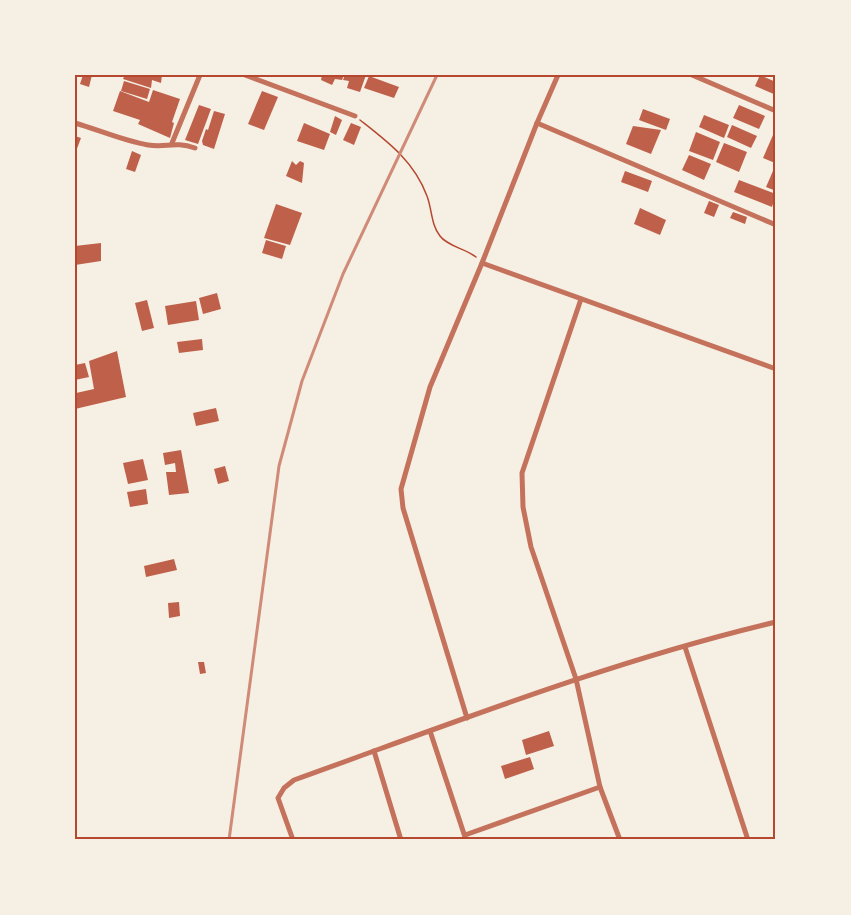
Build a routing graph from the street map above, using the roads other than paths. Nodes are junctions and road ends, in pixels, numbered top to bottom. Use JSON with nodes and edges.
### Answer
{"nodes":[{"id":1,"x":200,"y":75,"type":"edge"},
{"id":2,"x":245,"y":75,"type":"edge"},
{"id":3,"x":558,"y":75,"type":"edge"},
{"id":4,"x":692,"y":75,"type":"edge"},
{"id":5,"x":776,"y":111,"type":"edge"},
{"id":6,"x":355,"y":116,"type":"road end"},
{"id":7,"x":75,"y":123,"type":"edge"},
{"id":8,"x":537,"y":123,"type":"junction"},
{"id":9,"x":172,"y":143,"type":"junction"},
{"id":10,"x":195,"y":148,"type":"dead end"},
{"id":11,"x":776,"y":225,"type":"edge"},
{"id":12,"x":482,"y":263,"type":"junction"},
{"id":13,"x":581,"y":299,"type":"junction"},
{"id":14,"x":776,"y":369,"type":"edge"},
{"id":15,"x":776,"y":622,"type":"edge"},
{"id":16,"x":686,"y":647,"type":"junction"},
{"id":17,"x":576,"y":679,"type":"junction"},
{"id":18,"x":468,"y":718,"type":"junction"},
{"id":19,"x":430,"y":731,"type":"junction"},
{"id":20,"x":374,"y":751,"type":"junction"},
{"id":21,"x":600,"y":787,"type":"junction"},
{"id":22,"x":465,"y":837,"type":"edge"},
{"id":23,"x":292,"y":840,"type":"edge"},
{"id":24,"x":401,"y":840,"type":"edge"},
{"id":25,"x":620,"y":840,"type":"edge"},
{"id":26,"x":748,"y":840,"type":"edge"}],
"edges":[{"from":1,"to":9,"type":"street"},
{"from":2,"to":6,"type":"street"},
{"from":3,"to":8,"type":"street"},
{"from":4,"to":5,"type":"street"},
{"from":7,"to":9,"type":"street"},
{"from":8,"to":11,"type":"street"},
{"from":8,"to":12,"type":"street"},
{"from":9,"to":10,"type":"street"},
{"from":12,"to":13,"type":"street"},
{"from":12,"to":18,"type":"street"},
{"from":13,"to":14,"type":"street"},
{"from":13,"to":17,"type":"street"},
{"from":15,"to":16,"type":"street"},
{"from":16,"to":17,"type":"street"},
{"from":16,"to":26,"type":"street"},
{"from":17,"to":18,"type":"street"},
{"from":17,"to":21,"type":"street"},
{"from":18,"to":19,"type":"street"},
{"from":19,"to":20,"type":"street"},
{"from":19,"to":22,"type":"street"},
{"from":20,"to":23,"type":"street"},
{"from":20,"to":24,"type":"street"},
{"from":21,"to":22,"type":"street"},
{"from":21,"to":25,"type":"street"}]}
